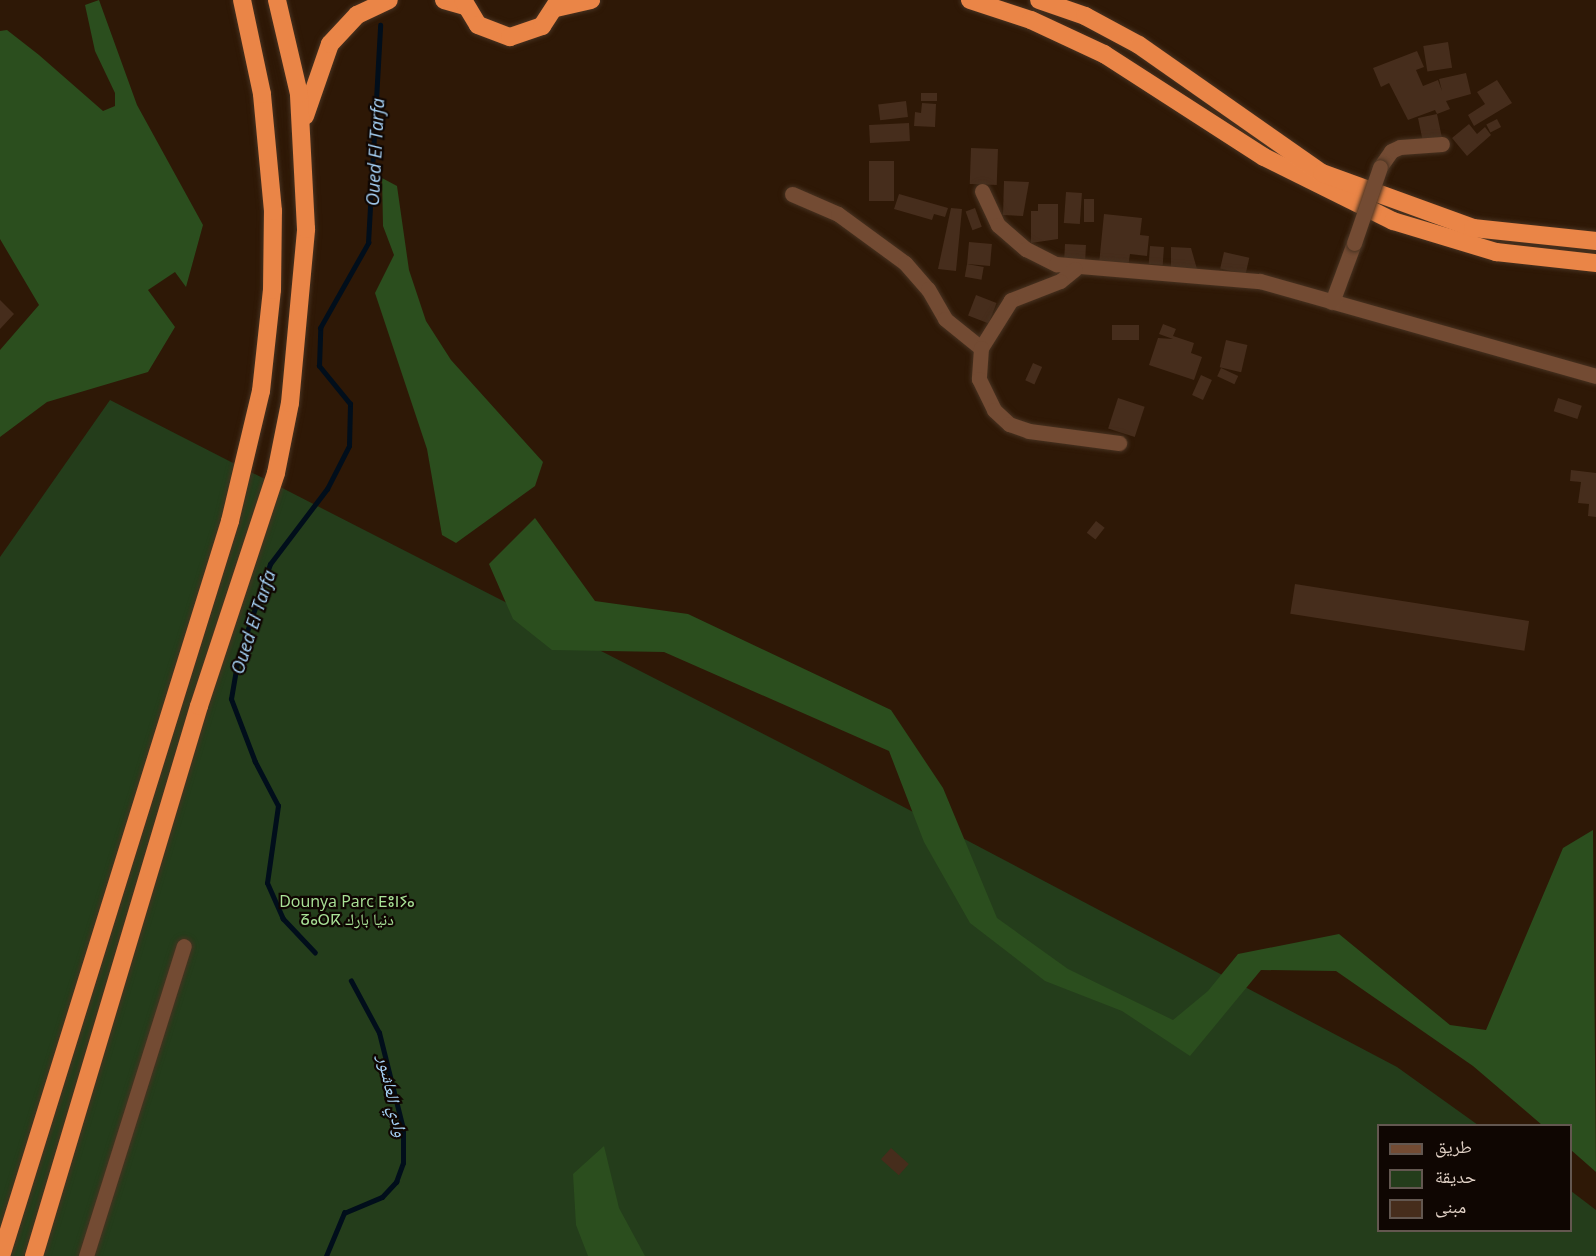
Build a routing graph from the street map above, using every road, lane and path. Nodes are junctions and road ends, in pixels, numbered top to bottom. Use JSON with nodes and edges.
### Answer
{"nodes":[{"id":1,"x":242,"y":0,"type":"edge"},
{"id":2,"x":277,"y":0,"type":"edge"},
{"id":3,"x":389,"y":0,"type":"edge"},
{"id":4,"x":444,"y":0,"type":"edge"},
{"id":5,"x":591,"y":0,"type":"edge"},
{"id":6,"x":970,"y":0,"type":"edge"},
{"id":7,"x":1040,"y":0,"type":"edge"},
{"id":8,"x":464,"y":3,"type":"edge"},
{"id":9,"x":557,"y":4,"type":"edge"},
{"id":10,"x":303,"y":127,"type":"junction"},
{"id":11,"x":1442,"y":144,"type":"dead end"},
{"id":12,"x":982,"y":191,"type":"dead end"},
{"id":13,"x":792,"y":194,"type":"dead end"},
{"id":14,"x":1596,"y":241,"type":"edge"},
{"id":15,"x":1596,"y":263,"type":"edge"},
{"id":16,"x":1075,"y":269,"type":"junction"},
{"id":17,"x":1332,"y":302,"type":"junction"},
{"id":18,"x":981,"y":348,"type":"junction"},
{"id":19,"x":1596,"y":376,"type":"edge"},
{"id":20,"x":1119,"y":443,"type":"dead end"},
{"id":21,"x":184,"y":946,"type":"dead end"},
{"id":22,"x":1,"y":1256,"type":"edge"},
{"id":23,"x":34,"y":1256,"type":"edge"},
{"id":24,"x":86,"y":1256,"type":"edge"}],
"edges":[{"from":1,"to":22,"type":"highway"},
{"from":2,"to":10,"type":"highway"},
{"from":3,"to":10,"type":"highway"},
{"from":4,"to":8,"type":"highway"},
{"from":5,"to":9,"type":"highway"},
{"from":6,"to":15,"type":"highway"},
{"from":7,"to":14,"type":"highway"},
{"from":8,"to":9,"type":"highway"},
{"from":10,"to":23,"type":"highway"},
{"from":11,"to":17,"type":"street","bridge":true},
{"from":12,"to":16,"type":"street"},
{"from":13,"to":18,"type":"street"},
{"from":16,"to":17,"type":"street"},
{"from":16,"to":18,"type":"street"},
{"from":17,"to":19,"type":"street"},
{"from":18,"to":20,"type":"street"},
{"from":21,"to":24,"type":"street"}]}
